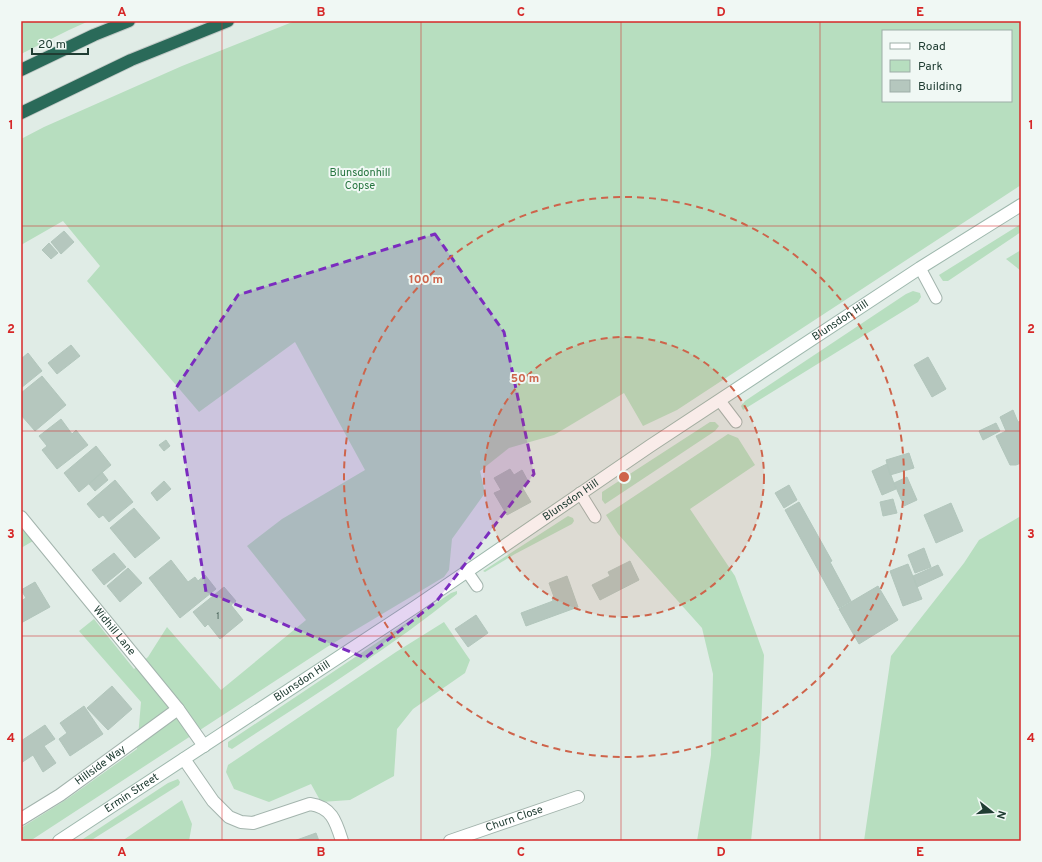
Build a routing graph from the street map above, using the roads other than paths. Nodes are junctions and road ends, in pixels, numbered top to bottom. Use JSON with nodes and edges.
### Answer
{"nodes":[{"id":1,"x":129,"y":21,"type":"edge"},
{"id":2,"x":228,"y":21,"type":"edge"},
{"id":3,"x":21,"y":70,"type":"edge"},
{"id":4,"x":21,"y":113,"type":"edge"},
{"id":5,"x":1021,"y":205,"type":"edge"},
{"id":6,"x":920,"y":268,"type":"junction"},
{"id":7,"x":936,"y":298,"type":"dead end"},
{"id":8,"x":720,"y":401,"type":"junction"},
{"id":9,"x":736,"y":422,"type":"dead end"},
{"id":10,"x":580,"y":493,"type":"junction"},
{"id":11,"x":21,"y":517,"type":"edge"},
{"id":12,"x":595,"y":517,"type":"dead end"},
{"id":13,"x":466,"y":570,"type":"junction"},
{"id":14,"x":477,"y":586,"type":"dead end"},
{"id":15,"x":178,"y":709,"type":"junction"},
{"id":16,"x":204,"y":746,"type":"junction"},
{"id":17,"x":184,"y":759,"type":"junction"},
{"id":18,"x":578,"y":797,"type":"dead end"},
{"id":19,"x":21,"y":819,"type":"edge"},
{"id":20,"x":59,"y":841,"type":"edge"},
{"id":21,"x":342,"y":841,"type":"edge"},
{"id":22,"x":450,"y":841,"type":"edge"}],
"edges":[{"from":1,"to":3,"type":"highway"},
{"from":2,"to":4,"type":"highway"},
{"from":5,"to":6,"type":"street","name":"Blunsdon Hill"},
{"from":6,"to":7,"type":"lane"},
{"from":6,"to":8,"type":"street","name":"Blunsdon Hill"},
{"from":8,"to":9,"type":"lane"},
{"from":8,"to":10,"type":"street","name":"Blunsdon Hill"},
{"from":10,"to":12,"type":"lane"},
{"from":10,"to":13,"type":"street","name":"Blunsdon Hill"},
{"from":11,"to":15,"type":"street","name":"Widhill Lane"},
{"from":13,"to":14,"type":"lane"},
{"from":13,"to":16,"type":"street","name":"Blunsdon Hill"},
{"from":15,"to":16,"type":"street","name":"Widhill Lane"},
{"from":15,"to":19,"type":"street","name":"Hillside Way"},
{"from":16,"to":17,"type":"street","name":"Ermin Street"},
{"from":17,"to":20,"type":"street","name":"Ermin Street"},
{"from":17,"to":21,"type":"street"},
{"from":18,"to":22,"type":"street","name":"Churn Close"}]}
